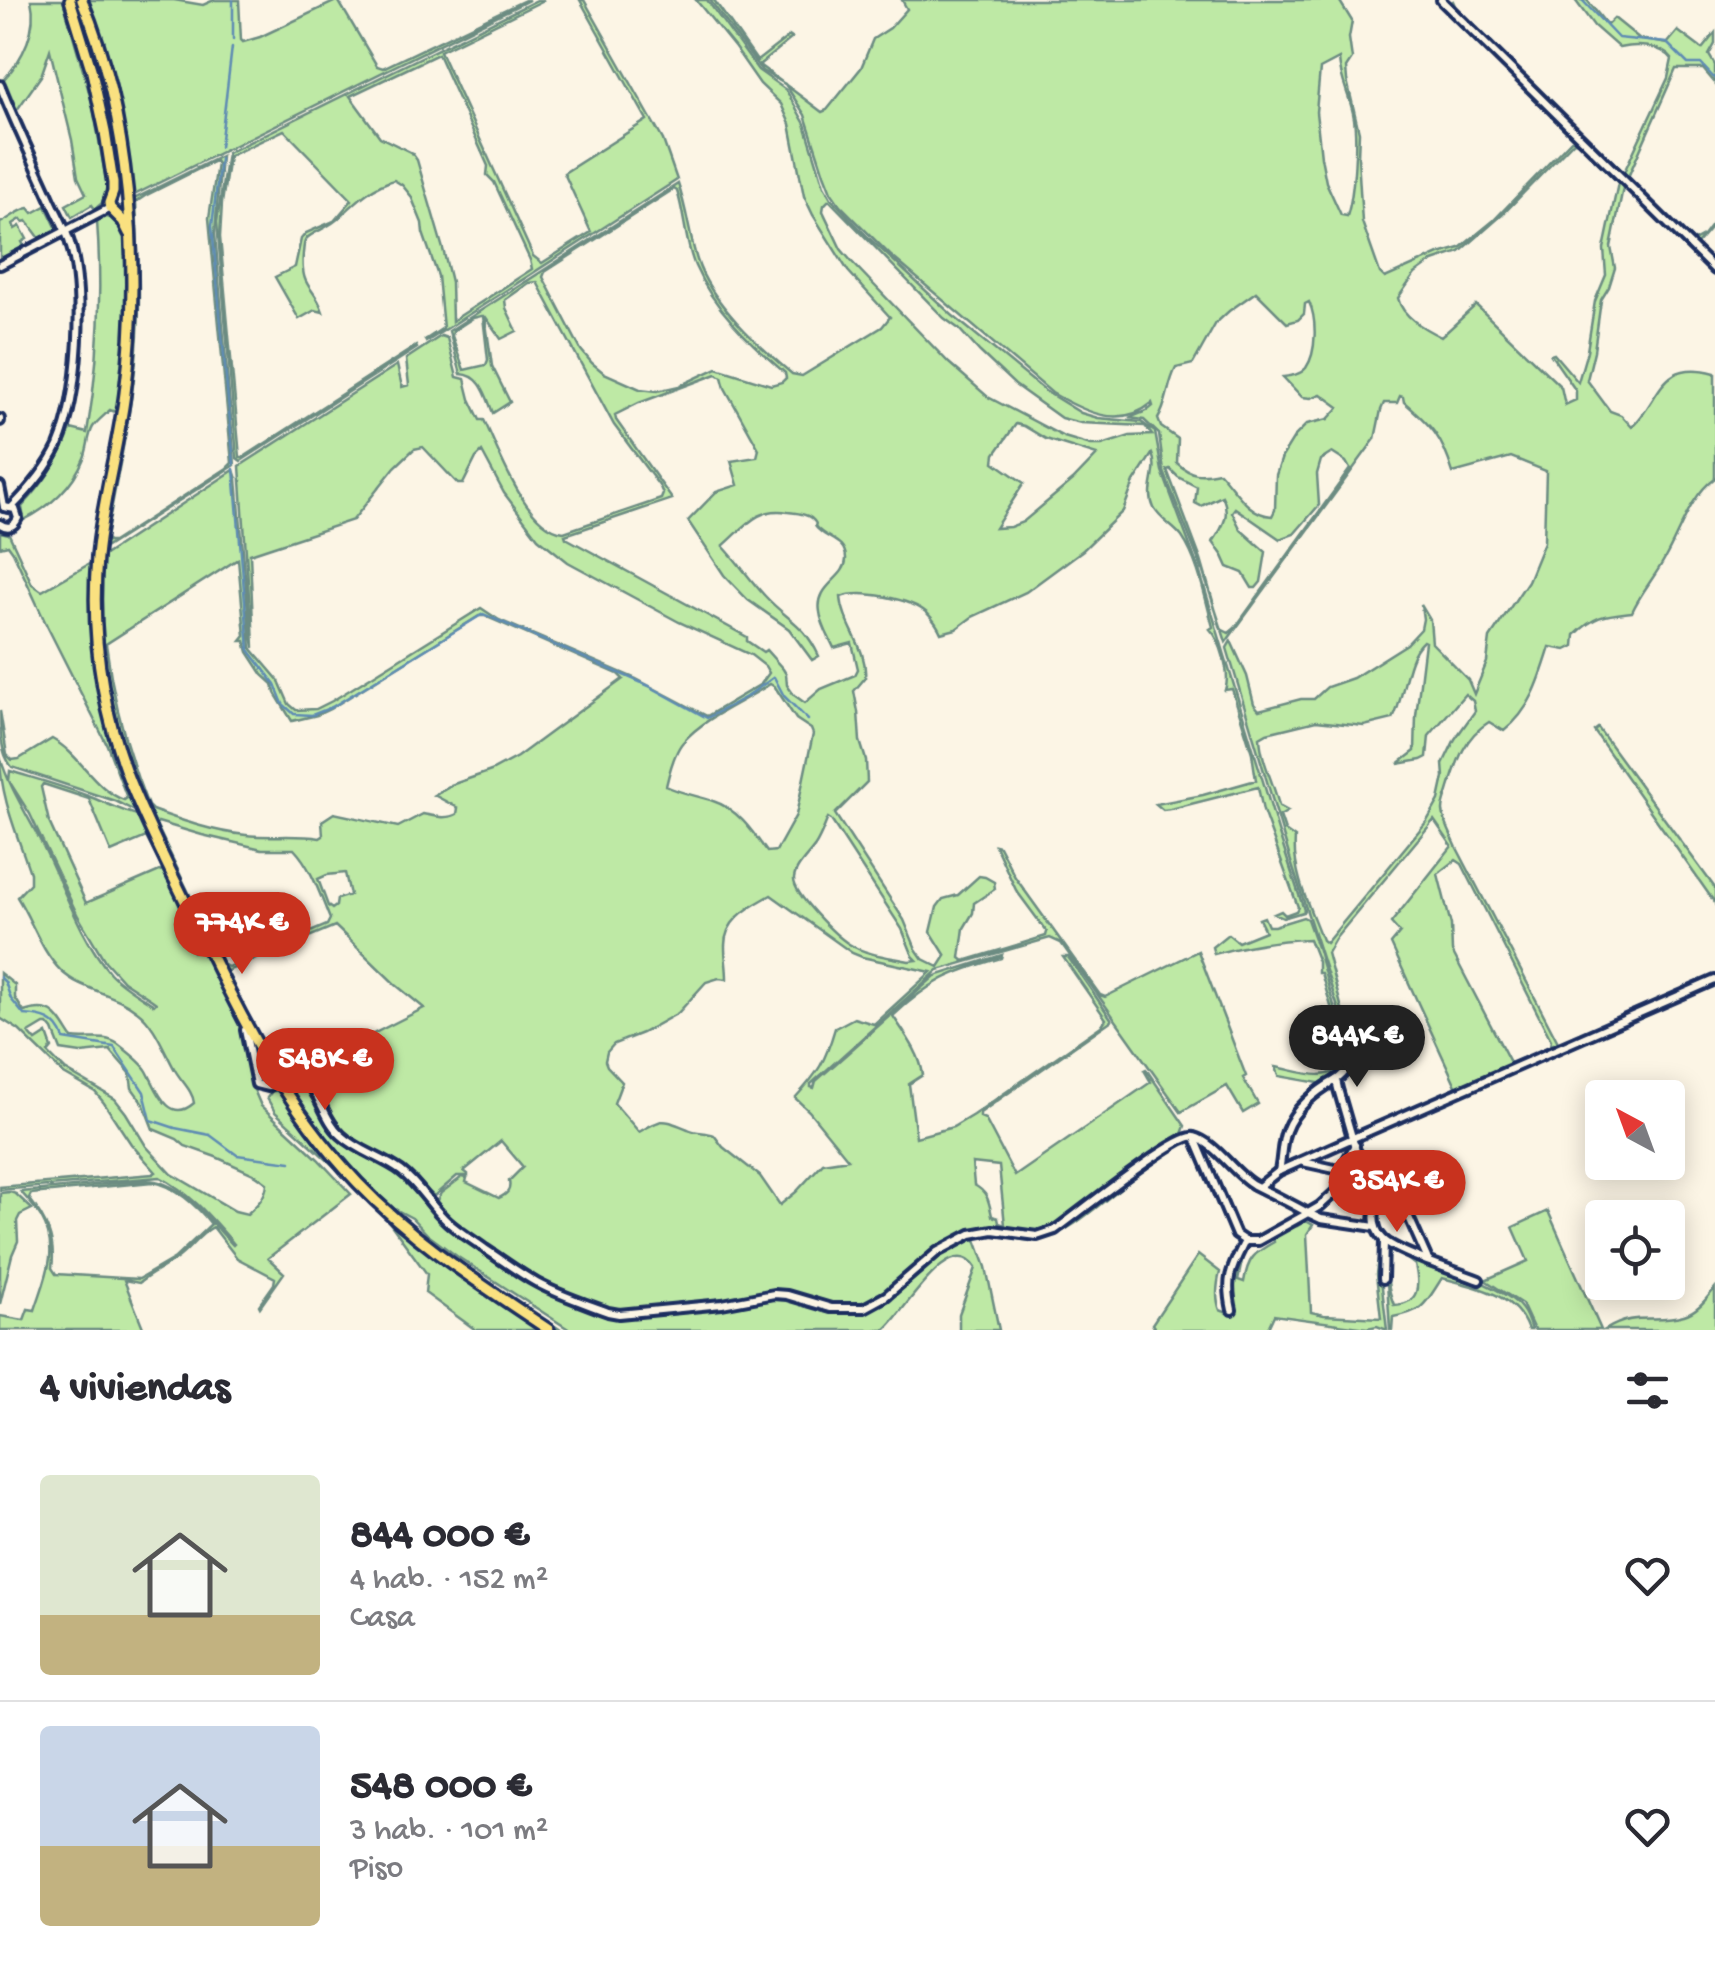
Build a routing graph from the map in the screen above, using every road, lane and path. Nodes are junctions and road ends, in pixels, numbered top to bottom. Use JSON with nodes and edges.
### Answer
{"nodes":[{"id":1,"x":70,"y":0,"type":"edge"},
{"id":2,"x":82,"y":0,"type":"edge"},
{"id":3,"x":1442,"y":0,"type":"edge"},
{"id":4,"x":0,"y":84,"type":"edge"},
{"id":5,"x":128,"y":190,"type":"junction"},
{"id":6,"x":113,"y":192,"type":"junction"},
{"id":7,"x":114,"y":210,"type":"junction"},
{"id":8,"x":130,"y":210,"type":"junction"},
{"id":9,"x":66,"y":231,"type":"junction"},
{"id":10,"x":130,"y":236,"type":"junction"},
{"id":11,"x":0,"y":265,"type":"edge"},
{"id":12,"x":1715,"y":270,"type":"edge"},
{"id":13,"x":0,"y":486,"type":"edge"},
{"id":14,"x":5,"y":508,"type":"edge"},
{"id":15,"x":0,"y":524,"type":"edge"},
{"id":16,"x":1715,"y":980,"type":"edge"},
{"id":17,"x":244,"y":1024,"type":"junction"},
{"id":18,"x":1349,"y":1052,"type":"dead end"},
{"id":19,"x":297,"y":1073,"type":"junction"},
{"id":20,"x":279,"y":1077,"type":"junction"},
{"id":21,"x":1336,"y":1080,"type":"junction"},
{"id":22,"x":1194,"y":1136,"type":"junction"},
{"id":23,"x":1354,"y":1141,"type":"junction"},
{"id":24,"x":1303,"y":1162,"type":"junction"},
{"id":25,"x":1344,"y":1171,"type":"junction"},
{"id":26,"x":1279,"y":1172,"type":"junction"},
{"id":27,"x":1350,"y":1179,"type":"junction"},
{"id":28,"x":1260,"y":1186,"type":"junction"},
{"id":29,"x":1388,"y":1193,"type":"junction"},
{"id":30,"x":1379,"y":1198,"type":"junction"},
{"id":31,"x":1308,"y":1212,"type":"junction"},
{"id":32,"x":1375,"y":1226,"type":"junction"},
{"id":33,"x":1245,"y":1241,"type":"junction"},
{"id":34,"x":1384,"y":1241,"type":"junction"},
{"id":35,"x":1428,"y":1261,"type":"junction"},
{"id":36,"x":1383,"y":1278,"type":"dead end"},
{"id":37,"x":1479,"y":1280,"type":"dead end"},
{"id":38,"x":1232,"y":1310,"type":"dead end"},
{"id":39,"x":549,"y":1330,"type":"edge"}],
"edges":[{"from":1,"to":6,"type":"main road"},
{"from":2,"to":5,"type":"main road"},
{"from":3,"to":12,"type":"street"},
{"from":4,"to":9,"type":"street"},
{"from":5,"to":6,"type":"main road"},
{"from":5,"to":8,"type":"main road"},
{"from":6,"to":7,"type":"main road"},
{"from":7,"to":8,"type":"main road"},
{"from":7,"to":9,"type":"street"},
{"from":7,"to":10,"type":"main road"},
{"from":8,"to":10,"type":"main road"},
{"from":9,"to":11,"type":"street"},
{"from":9,"to":14,"type":"street"},
{"from":10,"to":17,"type":"main road"},
{"from":13,"to":14,"type":"street"},
{"from":14,"to":15,"type":"street"},
{"from":16,"to":23,"type":"street"},
{"from":17,"to":20,"type":"main road"},
{"from":17,"to":20,"type":"street"},
{"from":18,"to":21,"type":"street"},
{"from":19,"to":20,"type":"street"},
{"from":19,"to":20,"type":"street"},
{"from":19,"to":22,"type":"street"},
{"from":20,"to":39,"type":"main road"},
{"from":21,"to":23,"type":"street"},
{"from":21,"to":26,"type":"street"},
{"from":22,"to":28,"type":"street"},
{"from":22,"to":33,"type":"street"},
{"from":23,"to":24,"type":"street"},
{"from":23,"to":25,"type":"street"},
{"from":23,"to":29,"type":"street"},
{"from":24,"to":25,"type":"street"},
{"from":24,"to":26,"type":"street"},
{"from":25,"to":27,"type":"street"},
{"from":26,"to":28,"type":"street"},
{"from":27,"to":30,"type":"street"},
{"from":27,"to":31,"type":"street"},
{"from":28,"to":31,"type":"street"},
{"from":29,"to":30,"type":"street"},
{"from":29,"to":35,"type":"street"},
{"from":30,"to":32,"type":"street"},
{"from":31,"to":32,"type":"street"},
{"from":31,"to":33,"type":"street"},
{"from":32,"to":34,"type":"street"},
{"from":33,"to":38,"type":"street"},
{"from":34,"to":35,"type":"street"},
{"from":34,"to":36,"type":"street"},
{"from":35,"to":37,"type":"street"}]}
